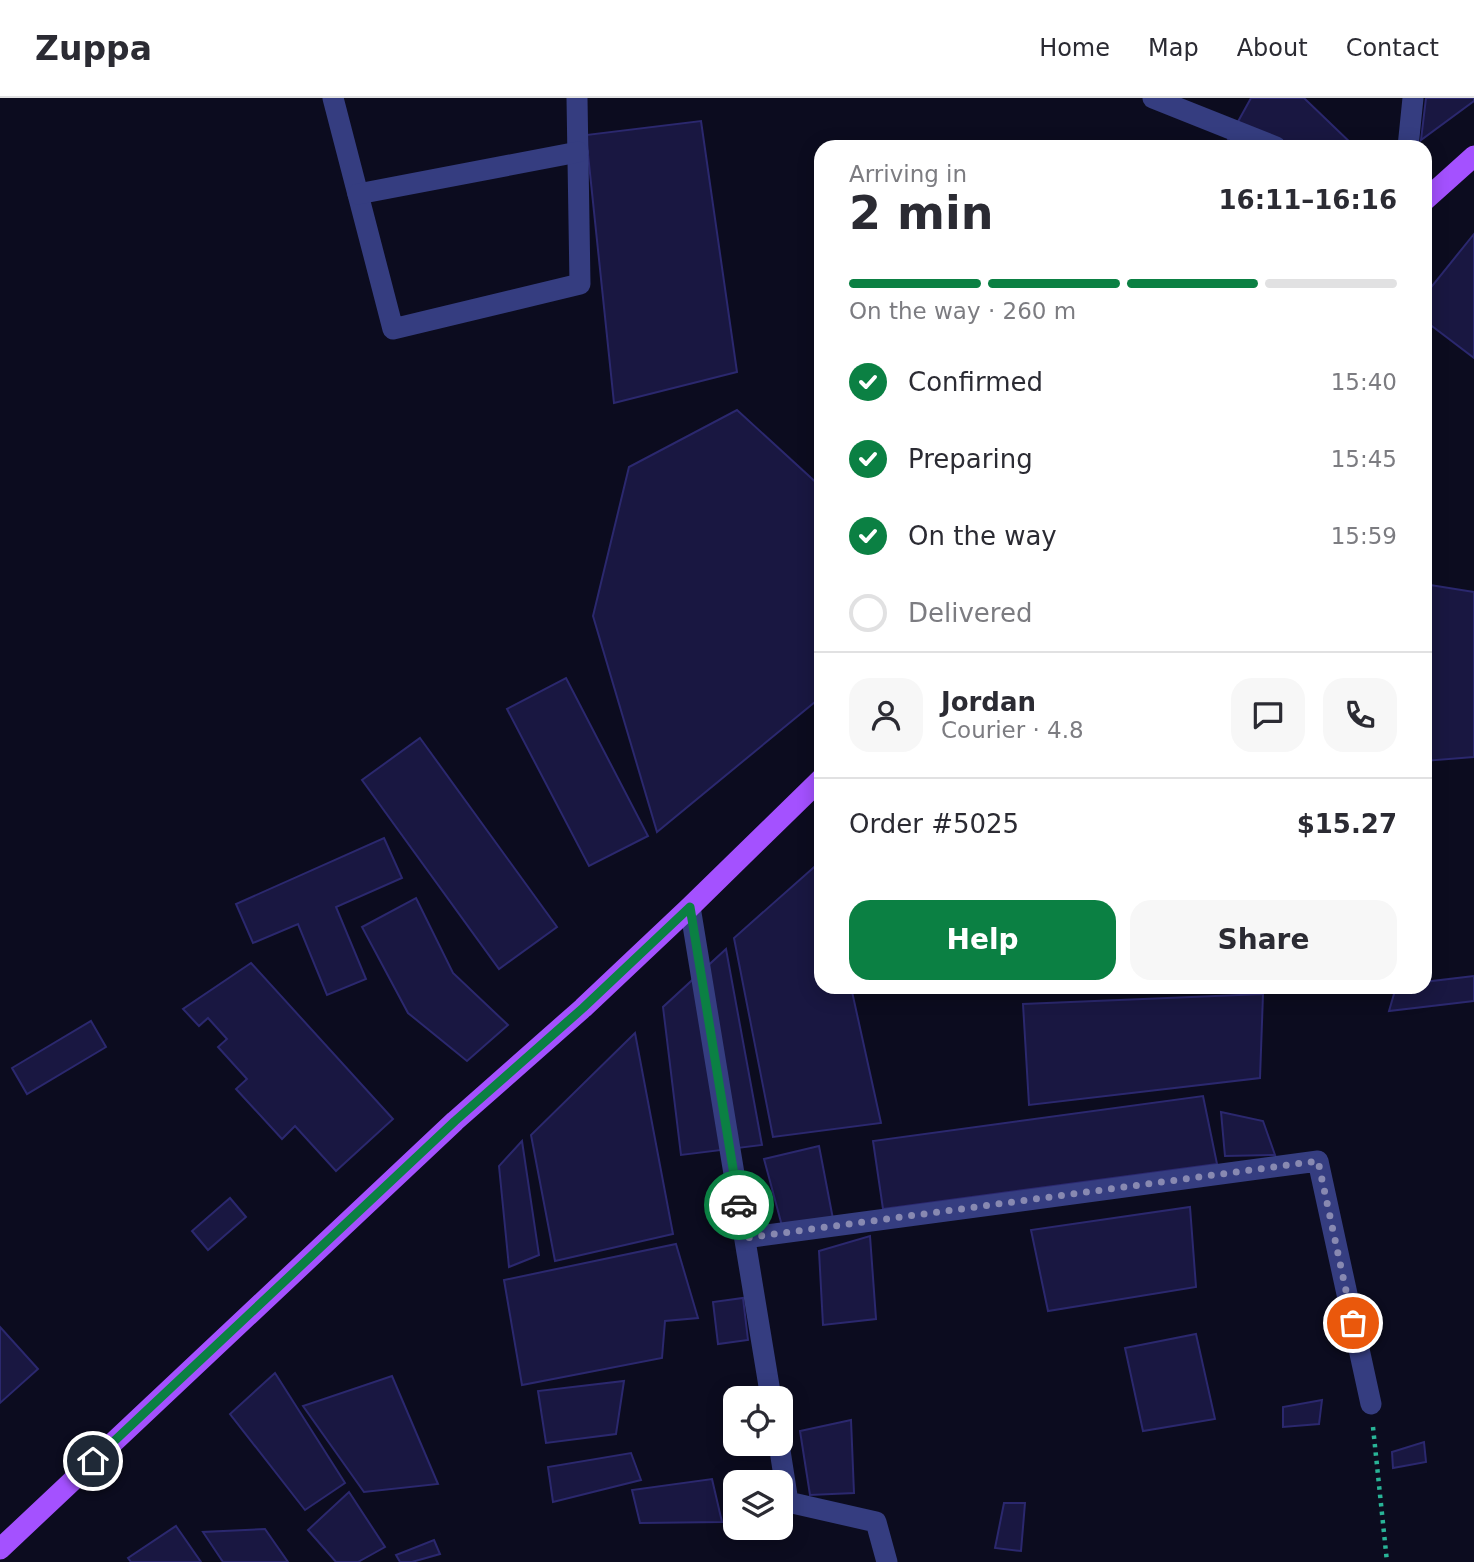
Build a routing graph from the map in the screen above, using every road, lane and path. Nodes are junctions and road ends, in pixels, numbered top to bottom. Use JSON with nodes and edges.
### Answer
{"nodes":[{"id":1,"x":333,"y":98,"type":"edge"},
{"id":2,"x":577,"y":98,"type":"edge"},
{"id":3,"x":1153,"y":98,"type":"edge"},
{"id":4,"x":1413,"y":98,"type":"edge"},
{"id":5,"x":1258,"y":140,"type":"edge"},
{"id":6,"x":1409,"y":140,"type":"edge"},
{"id":7,"x":578,"y":152,"type":"junction"},
{"id":8,"x":1474,"y":156,"type":"edge"},
{"id":9,"x":358,"y":194,"type":"junction"},
{"id":10,"x":1432,"y":194,"type":"edge"},
{"id":11,"x":814,"y":786,"type":"edge"},
{"id":12,"x":690,"y":907,"type":"junction"},
{"id":13,"x":745,"y":1238,"type":"junction"},
{"id":14,"x":769,"y":1386,"type":"edge"},
{"id":15,"x":1371,"y":1404,"type":"joint"},
{"id":16,"x":781,"y":1456,"type":"edge"},
{"id":17,"x":0,"y":1549,"type":"edge"},
{"id":18,"x":887,"y":1562,"type":"edge"},
{"id":19,"x":1387,"y":1562,"type":"edge"}],
"edges":[{"from":1,"to":9,"type":"street"},
{"from":2,"to":7,"type":"street"},
{"from":3,"to":5,"type":"street"},
{"from":4,"to":6,"type":"street"},
{"from":7,"to":9,"type":"street"},
{"from":7,"to":9,"type":"street"},
{"from":8,"to":10,"type":"main road"},
{"from":11,"to":12,"type":"main road"},
{"from":12,"to":13,"type":"street"},
{"from":12,"to":17,"type":"main road"},
{"from":13,"to":14,"type":"street"},
{"from":13,"to":15,"type":"street"},
{"from":15,"to":19,"type":"path"},
{"from":16,"to":18,"type":"street"}]}
